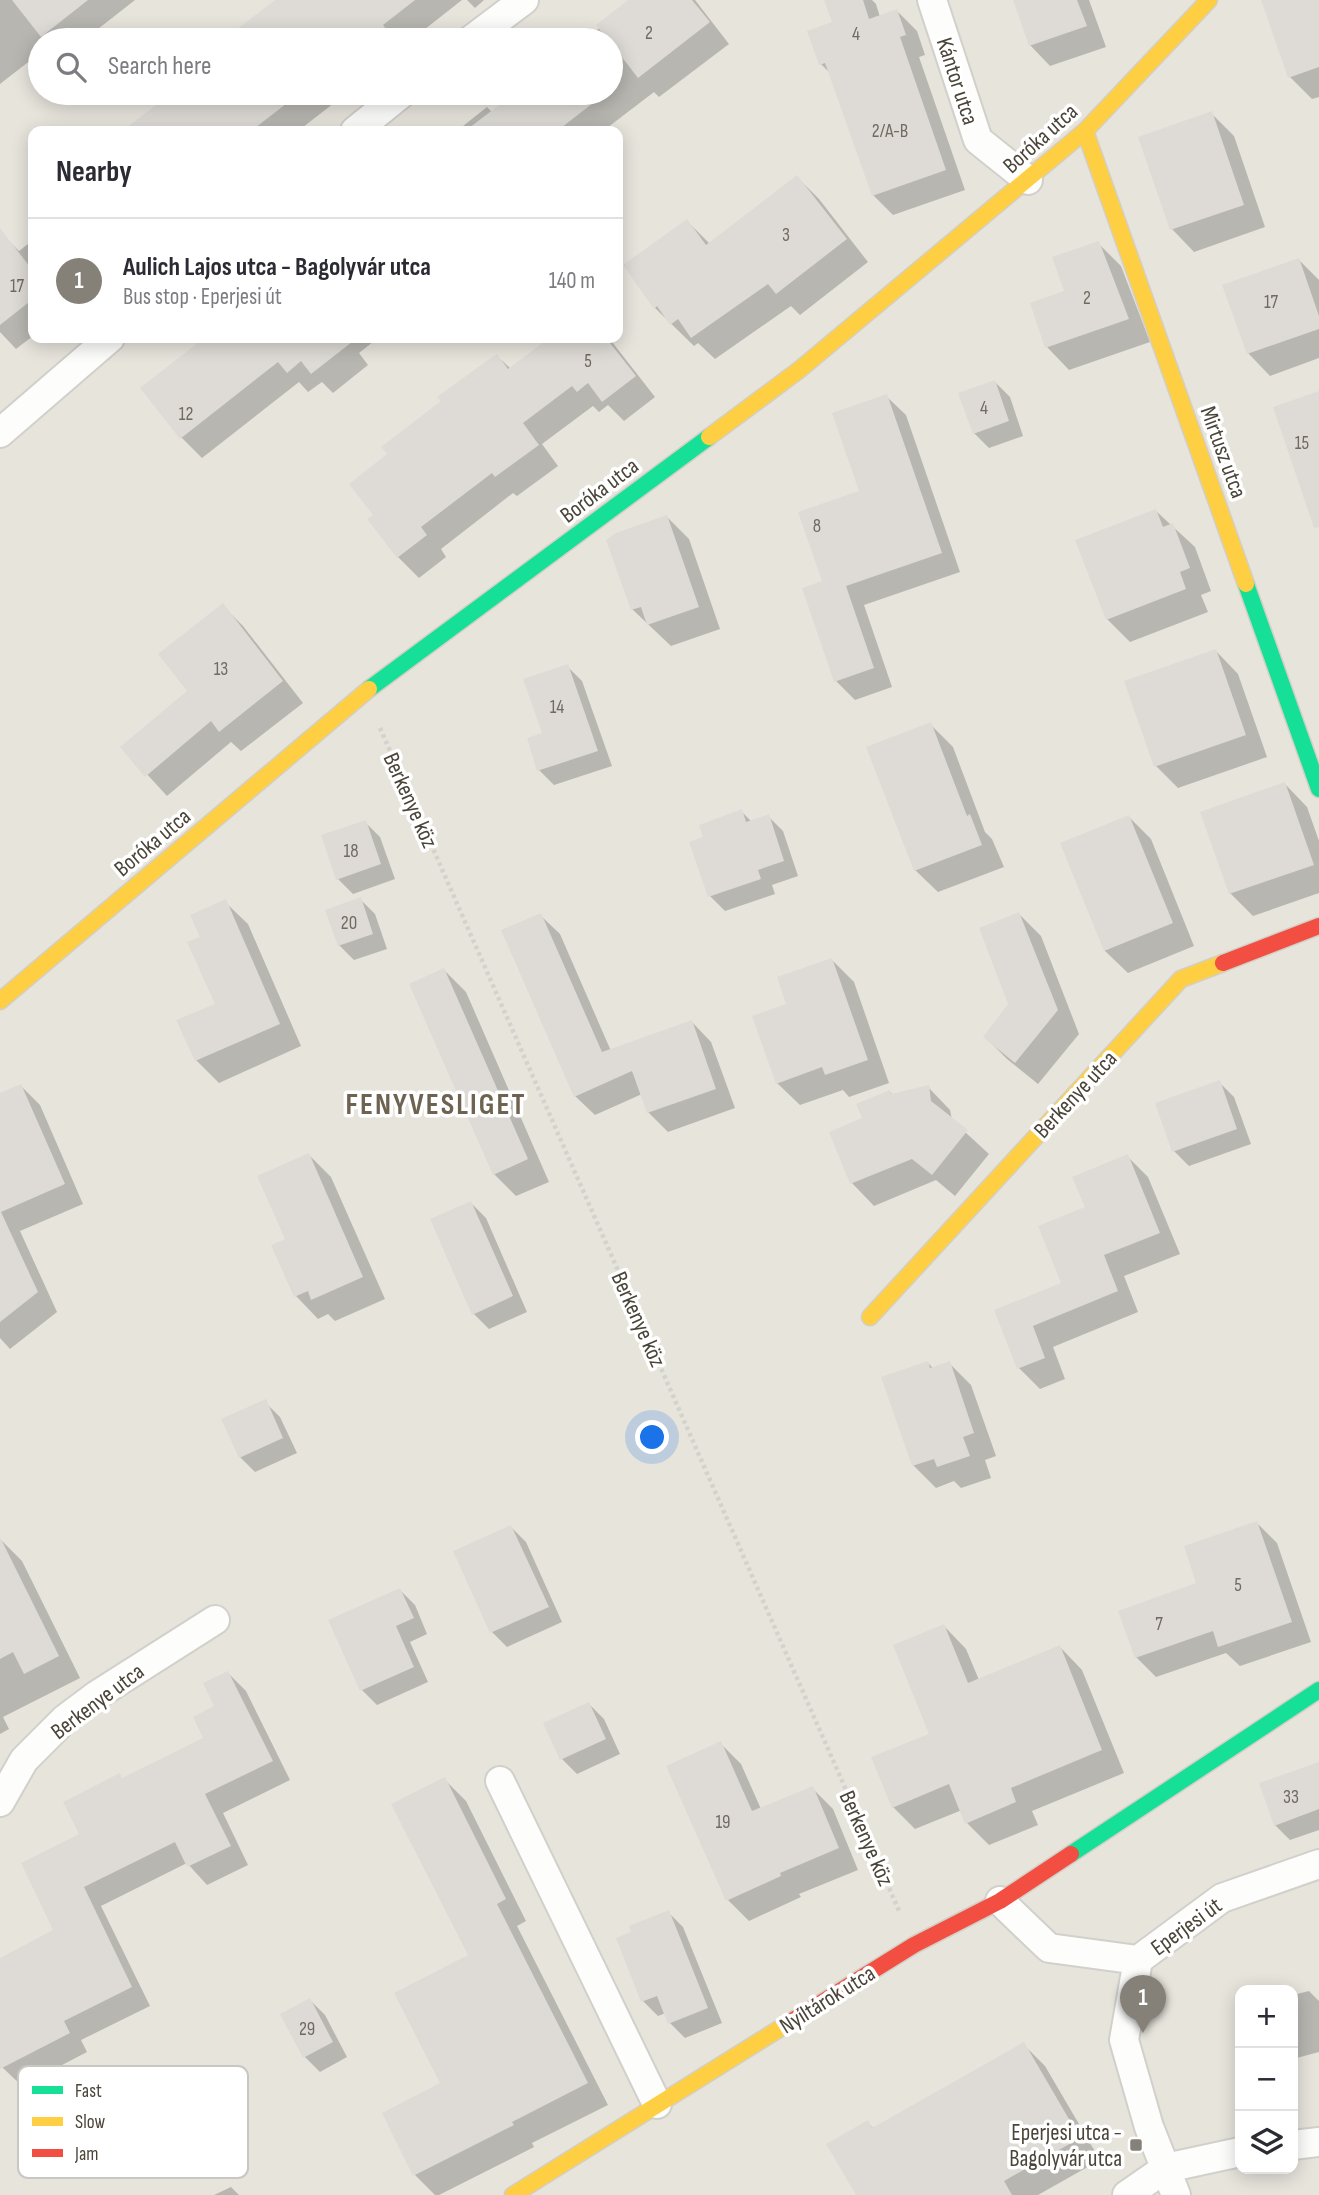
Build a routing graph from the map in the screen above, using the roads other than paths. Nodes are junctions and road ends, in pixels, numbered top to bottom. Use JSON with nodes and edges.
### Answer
{"nodes":[{"id":1,"x":524,"y":0,"type":"edge"},
{"id":2,"x":932,"y":0,"type":"edge"},
{"id":3,"x":1209,"y":0,"type":"edge"},
{"id":4,"x":487,"y":28,"type":"edge"},
{"id":5,"x":387,"y":105,"type":"edge"},
{"id":6,"x":361,"y":126,"type":"edge"},
{"id":7,"x":1085,"y":131,"type":"junction"},
{"id":8,"x":1028,"y":180,"type":"junction"},
{"id":9,"x":104,"y":343,"type":"edge"},
{"id":10,"x":0,"y":433,"type":"edge"},
{"id":11,"x":1319,"y":789,"type":"edge"},
{"id":12,"x":1319,"y":926,"type":"edge"},
{"id":13,"x":0,"y":1000,"type":"edge"},
{"id":14,"x":870,"y":1317,"type":"dead end"},
{"id":15,"x":215,"y":1619,"type":"dead end"},
{"id":16,"x":1319,"y":1690,"type":"edge"},
{"id":17,"x":500,"y":1782,"type":"dead end"},
{"id":18,"x":0,"y":1802,"type":"edge"},
{"id":19,"x":1319,"y":1864,"type":"edge"},
{"id":20,"x":1000,"y":1901,"type":"junction"},
{"id":21,"x":1138,"y":1960,"type":"junction"},
{"id":22,"x":657,"y":2104,"type":"junction"},
{"id":23,"x":1319,"y":2143,"type":"edge"},
{"id":24,"x":1298,"y":2145,"type":"edge"},
{"id":25,"x":1235,"y":2152,"type":"edge"},
{"id":26,"x":1166,"y":2168,"type":"junction"},
{"id":27,"x":513,"y":2195,"type":"edge"},
{"id":28,"x":1126,"y":2195,"type":"edge"},
{"id":29,"x":1176,"y":2195,"type":"edge"}],
"edges":[{"from":1,"to":4,"type":"street"},
{"from":2,"to":8,"type":"street","name":"Kántor utca"},
{"from":3,"to":7,"type":"street","name":"Boróka utca"},
{"from":5,"to":6,"type":"street"},
{"from":7,"to":8,"type":"street","name":"Boróka utca"},
{"from":7,"to":11,"type":"street","name":"Mirtusz utca"},
{"from":8,"to":13,"type":"street","name":"Boróka utca"},
{"from":9,"to":10,"type":"street"},
{"from":12,"to":14,"type":"street","name":"Berkenye utca"},
{"from":15,"to":18,"type":"street","name":"Berkenye utca"},
{"from":16,"to":20,"type":"street","name":"Nyíltárok utca"},
{"from":17,"to":22,"type":"street"},
{"from":19,"to":21,"type":"street","name":"Eperjesi út"},
{"from":20,"to":21,"type":"street"},
{"from":20,"to":22,"type":"street","name":"Nyíltárok utca"},
{"from":21,"to":26,"type":"street","name":"Eperjesi út"},
{"from":22,"to":27,"type":"street","name":"Nyíltárok utca"},
{"from":23,"to":24,"type":"street"},
{"from":25,"to":26,"type":"street"},
{"from":26,"to":28,"type":"street"},
{"from":26,"to":29,"type":"street","name":"Eperjesi út"}]}
